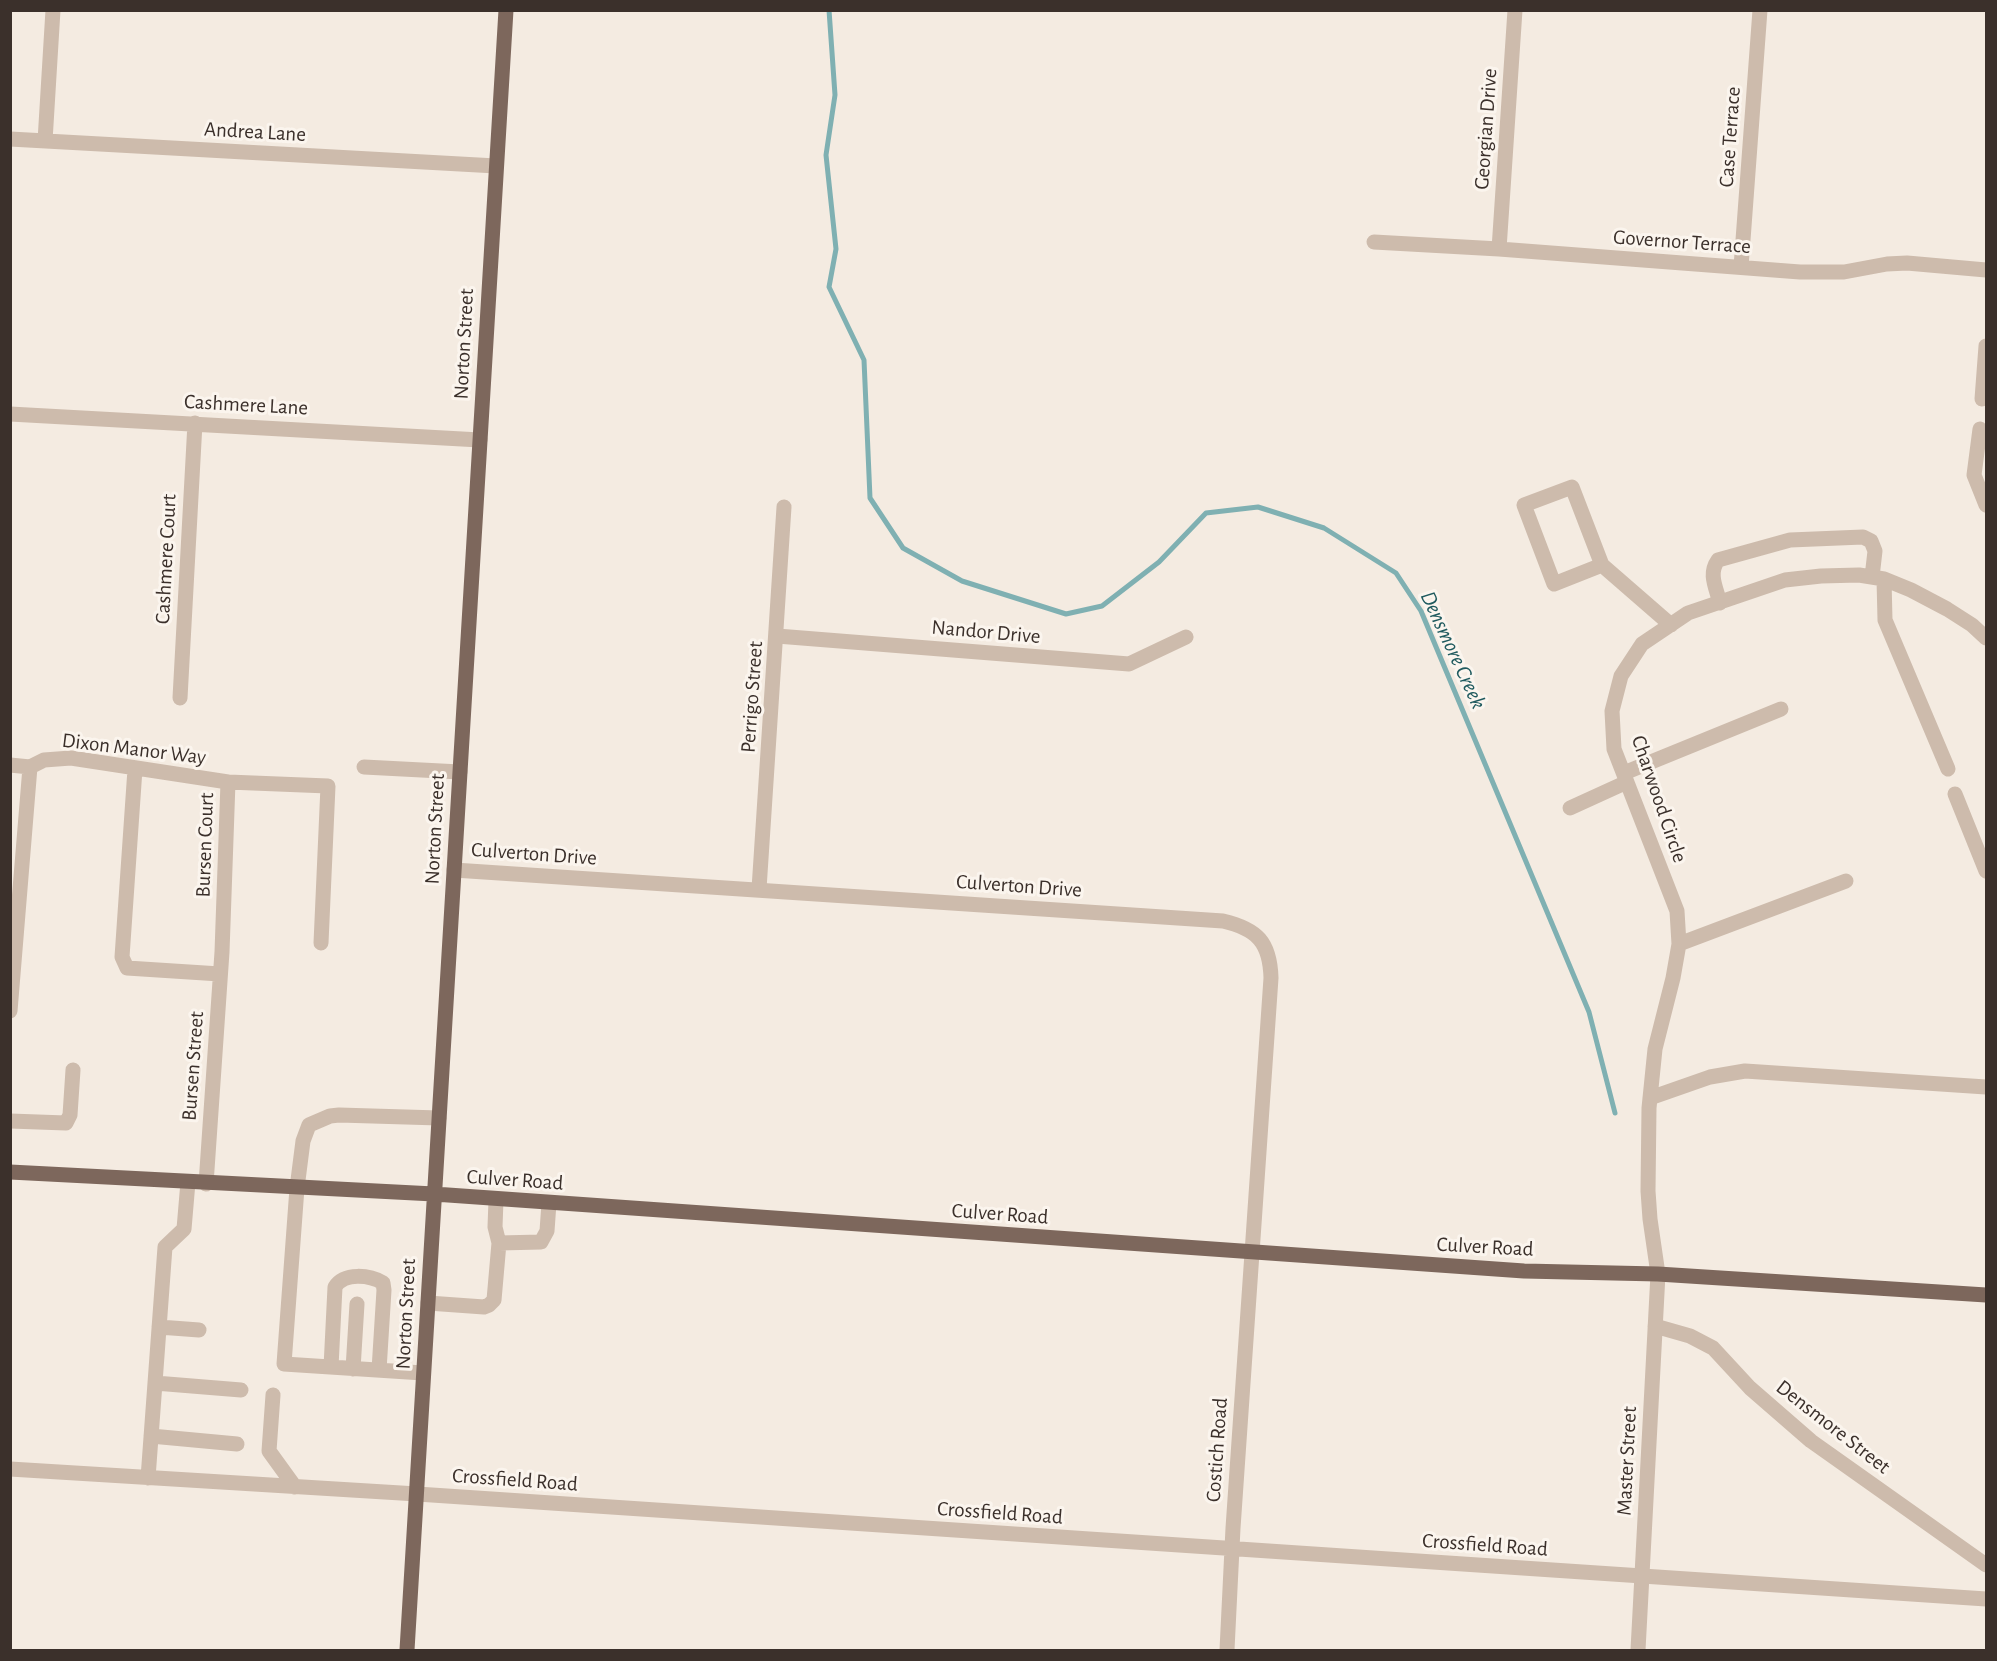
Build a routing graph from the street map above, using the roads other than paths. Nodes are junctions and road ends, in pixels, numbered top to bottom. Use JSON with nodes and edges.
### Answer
{"nodes":[{"id":1,"x":53,"y":10,"type":"edge"},
{"id":2,"x":506,"y":10,"type":"edge"},
{"id":3,"x":1515,"y":10,"type":"edge"},
{"id":4,"x":1760,"y":10,"type":"edge"},
{"id":5,"x":10,"y":139,"type":"edge"},
{"id":6,"x":45,"y":141,"type":"junction"},
{"id":7,"x":496,"y":166,"type":"junction"},
{"id":8,"x":1374,"y":242,"type":"dead end"},
{"id":9,"x":1499,"y":249,"type":"junction"},
{"id":10,"x":1742,"y":267,"type":"junction"},
{"id":11,"x":1986,"y":270,"type":"edge"},
{"id":12,"x":1986,"y":346,"type":"edge"},
{"id":13,"x":1982,"y":399,"type":"dead end"},
{"id":14,"x":10,"y":414,"type":"edge"},
{"id":15,"x":195,"y":423,"type":"junction"},
{"id":16,"x":1980,"y":429,"type":"dead end"},
{"id":17,"x":480,"y":440,"type":"junction"},
{"id":18,"x":1986,"y":505,"type":"edge"},
{"id":19,"x":784,"y":507,"type":"dead end"},
{"id":20,"x":1602,"y":565,"type":"junction"},
{"id":21,"x":1878,"y":578,"type":"junction"},
{"id":22,"x":1720,"y":603,"type":"junction"},
{"id":23,"x":1671,"y":625,"type":"junction"},
{"id":24,"x":777,"y":636,"type":"junction"},
{"id":25,"x":1186,"y":636,"type":"dead end"},
{"id":26,"x":1986,"y":639,"type":"edge"},
{"id":27,"x":180,"y":698,"type":"dead end"},
{"id":28,"x":1781,"y":710,"type":"dead end"},
{"id":29,"x":10,"y":765,"type":"edge"},
{"id":30,"x":30,"y":767,"type":"junction"},
{"id":31,"x":364,"y":767,"type":"dead end"},
{"id":32,"x":135,"y":769,"type":"junction"},
{"id":33,"x":1948,"y":769,"type":"dead end"},
{"id":34,"x":460,"y":772,"type":"junction"},
{"id":35,"x":1625,"y":778,"type":"junction"},
{"id":36,"x":228,"y":782,"type":"junction"},
{"id":37,"x":1955,"y":794,"type":"dead end"},
{"id":38,"x":1570,"y":808,"type":"dead end"},
{"id":39,"x":454,"y":870,"type":"junction"},
{"id":40,"x":1986,"y":871,"type":"edge"},
{"id":41,"x":1846,"y":881,"type":"dead end"},
{"id":42,"x":16,"y":883,"type":"edge"},
{"id":43,"x":759,"y":889,"type":"junction"},
{"id":44,"x":321,"y":943,"type":"dead end"},
{"id":45,"x":1679,"y":944,"type":"junction"},
{"id":46,"x":222,"y":952,"type":"joint"},
{"id":47,"x":220,"y":974,"type":"junction"},
{"id":48,"x":10,"y":1011,"type":"edge"},
{"id":49,"x":73,"y":1070,"type":"dead end"},
{"id":50,"x":1986,"y":1087,"type":"edge"},
{"id":51,"x":1650,"y":1098,"type":"junction"},
{"id":52,"x":439,"y":1118,"type":"junction"},
{"id":53,"x":10,"y":1121,"type":"edge"},
{"id":54,"x":10,"y":1172,"type":"edge"},
{"id":55,"x":188,"y":1182,"type":"junction"},
{"id":56,"x":206,"y":1184,"type":"junction"},
{"id":57,"x":297,"y":1188,"type":"junction"},
{"id":58,"x":434,"y":1194,"type":"junction"},
{"id":59,"x":496,"y":1200,"type":"junction"},
{"id":60,"x":549,"y":1203,"type":"junction"},
{"id":61,"x":500,"y":1243,"type":"junction"},
{"id":62,"x":1252,"y":1253,"type":"junction"},
{"id":63,"x":1658,"y":1274,"type":"junction"},
{"id":64,"x":1986,"y":1295,"type":"edge"},
{"id":65,"x":428,"y":1303,"type":"junction"},
{"id":66,"x":357,"y":1304,"type":"dead end"},
{"id":67,"x":1655,"y":1326,"type":"junction"},
{"id":68,"x":159,"y":1327,"type":"junction"},
{"id":69,"x":199,"y":1330,"type":"dead end"},
{"id":70,"x":331,"y":1367,"type":"junction"},
{"id":71,"x":353,"y":1369,"type":"junction"},
{"id":72,"x":379,"y":1370,"type":"junction"},
{"id":73,"x":423,"y":1373,"type":"junction"},
{"id":74,"x":155,"y":1383,"type":"junction"},
{"id":75,"x":241,"y":1390,"type":"dead end"},
{"id":76,"x":273,"y":1395,"type":"dead end"},
{"id":77,"x":151,"y":1436,"type":"junction"},
{"id":78,"x":237,"y":1444,"type":"dead end"},
{"id":79,"x":10,"y":1469,"type":"edge"},
{"id":80,"x":148,"y":1478,"type":"junction"},
{"id":81,"x":295,"y":1486,"type":"junction"},
{"id":82,"x":417,"y":1494,"type":"junction"},
{"id":83,"x":1232,"y":1550,"type":"junction"},
{"id":84,"x":1986,"y":1565,"type":"edge"},
{"id":85,"x":1642,"y":1576,"type":"junction"},
{"id":86,"x":1986,"y":1599,"type":"edge"},
{"id":87,"x":407,"y":1650,"type":"edge"},
{"id":88,"x":1227,"y":1650,"type":"edge"},
{"id":89,"x":1638,"y":1650,"type":"edge"}],
"edges":[{"from":1,"to":6,"type":"street"},
{"from":2,"to":7,"type":"main road","name":"Norton Street"},
{"from":3,"to":9,"type":"street","name":"Georgian Drive"},
{"from":4,"to":10,"type":"street","name":"Case Terrace"},
{"from":5,"to":6,"type":"street","name":"Andrea Lane"},
{"from":6,"to":7,"type":"street","name":"Andrea Lane"},
{"from":7,"to":17,"type":"main road","name":"Norton Street"},
{"from":8,"to":9,"type":"street","name":"Governor Terrace"},
{"from":9,"to":10,"type":"street","name":"Governor Terrace"},
{"from":10,"to":11,"type":"street","name":"Governor Terrace"},
{"from":12,"to":13,"type":"street"},
{"from":14,"to":15,"type":"street","name":"Cashmere Lane"},
{"from":15,"to":17,"type":"street","name":"Cashmere Lane"},
{"from":15,"to":27,"type":"street","name":"Cashmere Court"},
{"from":16,"to":18,"type":"street"},
{"from":17,"to":34,"type":"main road","name":"Norton Street"},
{"from":19,"to":24,"type":"street","name":"Perrigo Street"},
{"from":20,"to":20,"type":"street"},
{"from":20,"to":23,"type":"street"},
{"from":21,"to":22,"type":"street","name":"Charwood Circle"},
{"from":21,"to":22,"type":"street"},
{"from":21,"to":26,"type":"street","name":"Charwood Circle"},
{"from":21,"to":33,"type":"street"},
{"from":22,"to":23,"type":"street","name":"Charwood Circle"},
{"from":23,"to":35,"type":"street","name":"Charwood Circle"},
{"from":24,"to":25,"type":"street","name":"Nandor Drive"},
{"from":24,"to":43,"type":"street","name":"Perrigo Street"},
{"from":28,"to":35,"type":"street"},
{"from":29,"to":30,"type":"street"},
{"from":30,"to":32,"type":"street","name":"Dixon Manor Way"},
{"from":30,"to":42,"type":"street"},
{"from":31,"to":34,"type":"street"},
{"from":32,"to":36,"type":"street","name":"Dixon Manor Way"},
{"from":32,"to":47,"type":"street"},
{"from":34,"to":39,"type":"main road","name":"Norton Street"},
{"from":35,"to":38,"type":"street"},
{"from":35,"to":45,"type":"street","name":"Charwood Circle"},
{"from":36,"to":44,"type":"street","name":"Bursen Court"},
{"from":36,"to":46,"type":"street","name":"Bursen Court"},
{"from":37,"to":40,"type":"street"},
{"from":39,"to":43,"type":"street","name":"Culverton Drive"},
{"from":39,"to":52,"type":"main road","name":"Norton Street"},
{"from":41,"to":45,"type":"street"},
{"from":42,"to":48,"type":"street"},
{"from":43,"to":62,"type":"street","name":"Culverton Drive"},
{"from":45,"to":51,"type":"street","name":"Charwood Circle"},
{"from":46,"to":47,"type":"street","name":"Bursen Street"},
{"from":47,"to":56,"type":"street","name":"Bursen Street"},
{"from":49,"to":53,"type":"street"},
{"from":50,"to":51,"type":"street"},
{"from":51,"to":63,"type":"street","name":"Charwood Circle"},
{"from":52,"to":57,"type":"street"},
{"from":52,"to":58,"type":"main road","name":"Norton Street"},
{"from":54,"to":55,"type":"main road","name":"Culver Road"},
{"from":55,"to":56,"type":"main road","name":"Culver Road"},
{"from":55,"to":68,"type":"street"},
{"from":56,"to":57,"type":"main road","name":"Culver Road"},
{"from":57,"to":58,"type":"main road","name":"Culver Road"},
{"from":57,"to":70,"type":"street"},
{"from":58,"to":59,"type":"main road","name":"Culver Road"},
{"from":58,"to":65,"type":"main road","name":"Norton Street"},
{"from":59,"to":60,"type":"main road","name":"Culver Road"},
{"from":59,"to":61,"type":"street"},
{"from":60,"to":61,"type":"street"},
{"from":60,"to":62,"type":"main road","name":"Culver Road"},
{"from":61,"to":65,"type":"street"},
{"from":62,"to":63,"type":"main road","name":"Culver Road"},
{"from":62,"to":83,"type":"street","name":"Costich Road"},
{"from":63,"to":64,"type":"main road","name":"Culver Road"},
{"from":63,"to":67,"type":"street","name":"Master Street"},
{"from":65,"to":73,"type":"main road","name":"Norton Street"},
{"from":66,"to":71,"type":"street"},
{"from":67,"to":84,"type":"street","name":"Densmore Street"},
{"from":67,"to":85,"type":"street","name":"Master Street"},
{"from":68,"to":69,"type":"street"},
{"from":68,"to":74,"type":"street"},
{"from":70,"to":71,"type":"street"},
{"from":70,"to":72,"type":"street"},
{"from":71,"to":72,"type":"street"},
{"from":72,"to":73,"type":"street"},
{"from":73,"to":82,"type":"main road","name":"Norton Street"},
{"from":74,"to":75,"type":"street"},
{"from":74,"to":77,"type":"street"},
{"from":76,"to":81,"type":"street"},
{"from":77,"to":78,"type":"street"},
{"from":77,"to":80,"type":"street"},
{"from":79,"to":80,"type":"street","name":"Crossfield Road"},
{"from":80,"to":81,"type":"street","name":"Crossfield Road"},
{"from":81,"to":82,"type":"street","name":"Crossfield Road"},
{"from":82,"to":83,"type":"street","name":"Crossfield Road"},
{"from":82,"to":87,"type":"main road","name":"Norton Street"},
{"from":83,"to":85,"type":"street","name":"Crossfield Road"},
{"from":83,"to":88,"type":"street","name":"Costich Road"},
{"from":85,"to":86,"type":"street","name":"Crossfield Road"},
{"from":85,"to":89,"type":"street","name":"Master Street"}]}
